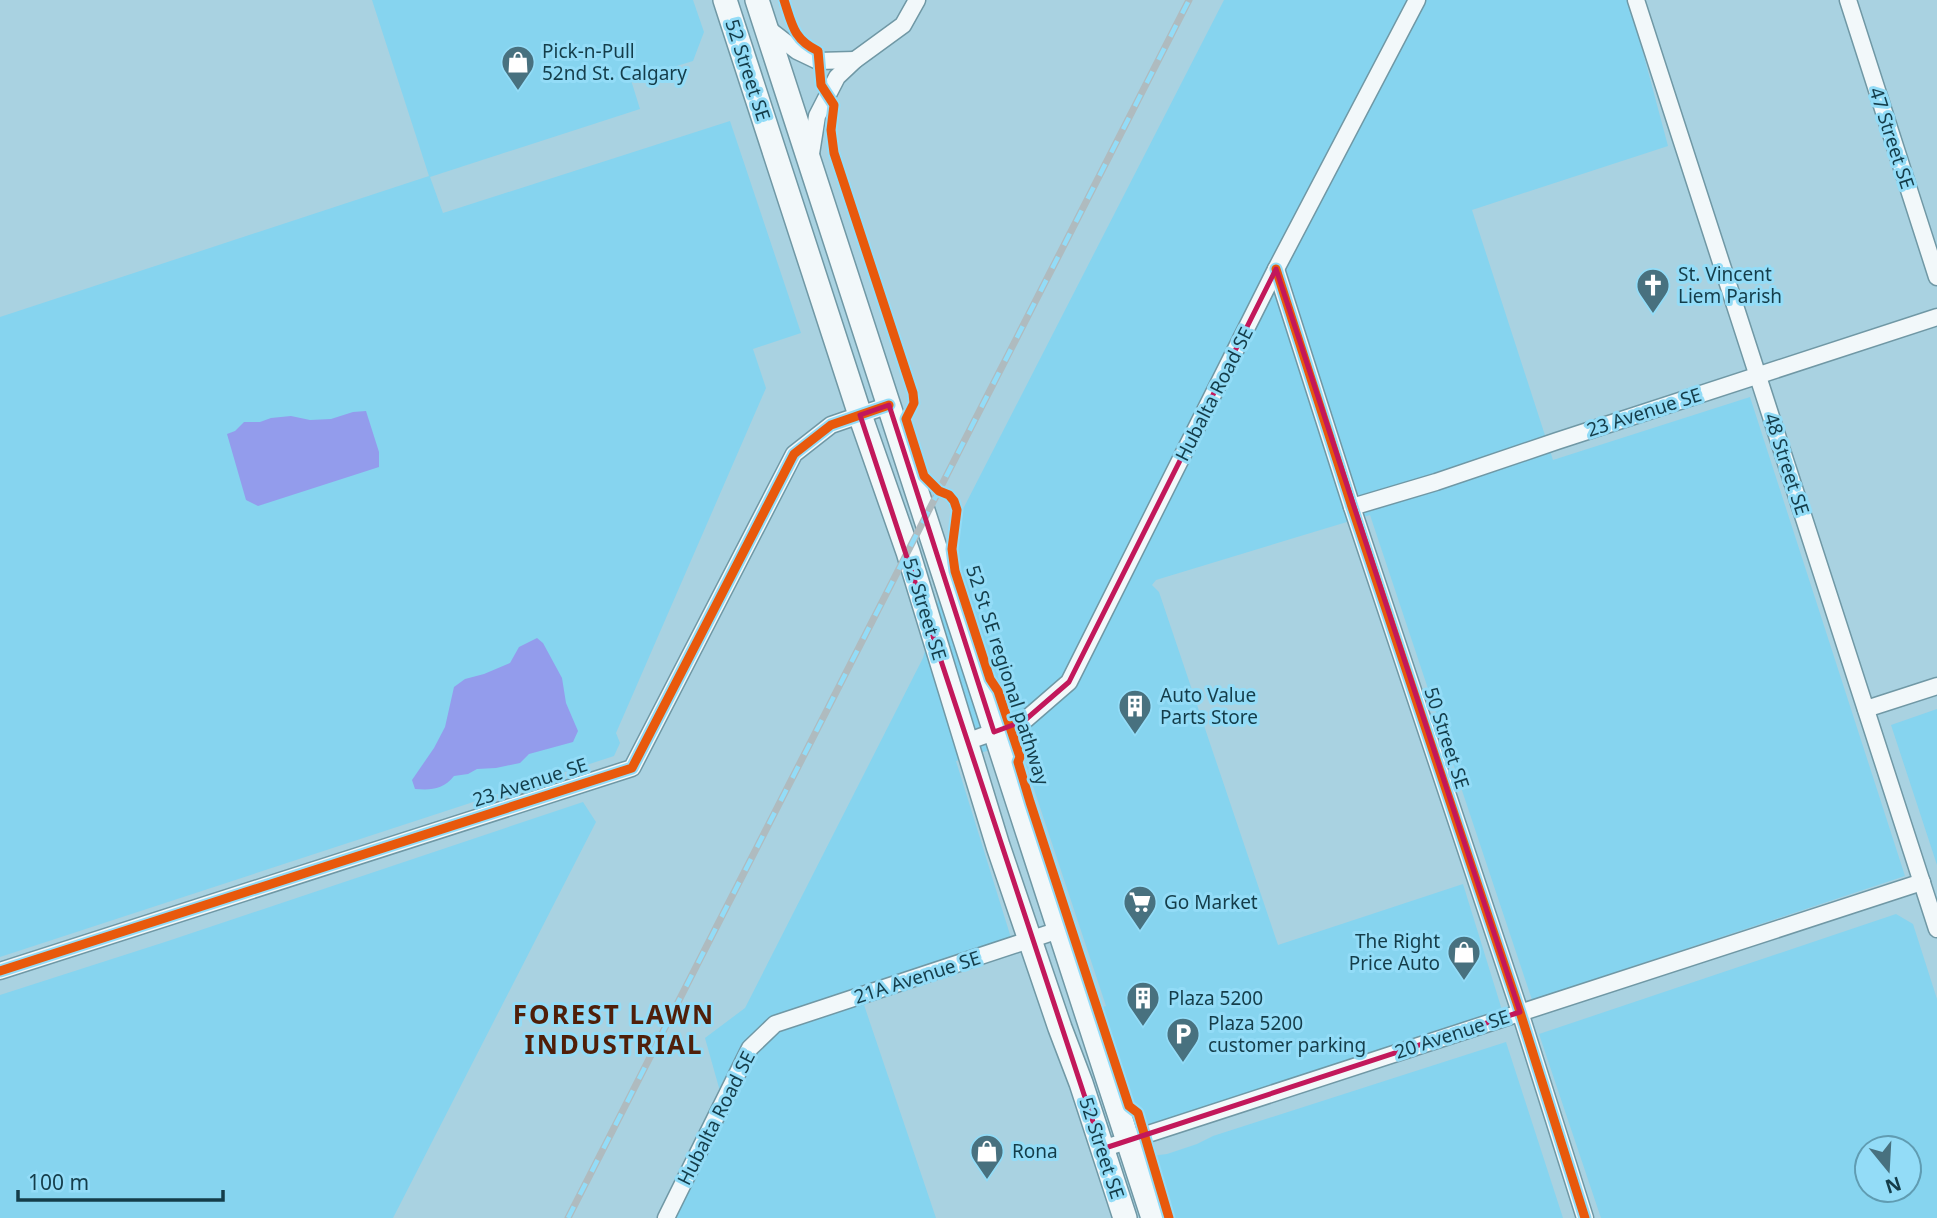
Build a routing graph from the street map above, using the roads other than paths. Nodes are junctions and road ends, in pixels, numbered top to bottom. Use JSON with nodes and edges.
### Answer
{"nodes":[{"id":1,"x":725,"y":0,"type":"edge"},
{"id":2,"x":757,"y":0,"type":"edge"},
{"id":3,"x":916,"y":0,"type":"edge"},
{"id":4,"x":1417,"y":0,"type":"edge"},
{"id":5,"x":1636,"y":0,"type":"edge"},
{"id":6,"x":1848,"y":0,"type":"edge"},
{"id":7,"x":765,"y":27,"type":"junction"},
{"id":8,"x":855,"y":60,"type":"junction"},
{"id":9,"x":810,"y":163,"type":"junction"},
{"id":10,"x":1276,"y":269,"type":"junction"},
{"id":11,"x":1937,"y":277,"type":"edge"},
{"id":12,"x":1937,"y":317,"type":"edge"},
{"id":13,"x":1758,"y":375,"type":"junction"},
{"id":14,"x":889,"y":405,"type":"junction"},
{"id":15,"x":860,"y":415,"type":"junction"},
{"id":16,"x":1352,"y":507,"type":"junction"},
{"id":17,"x":1937,"y":686,"type":"edge"},
{"id":18,"x":1866,"y":709,"type":"junction"},
{"id":19,"x":994,"y":732,"type":"junction"},
{"id":20,"x":966,"y":741,"type":"junction"},
{"id":21,"x":1922,"y":881,"type":"junction"},
{"id":22,"x":1937,"y":929,"type":"edge"},
{"id":23,"x":1059,"y":930,"type":"junction"},
{"id":24,"x":1030,"y":940,"type":"junction"},
{"id":25,"x":0,"y":971,"type":"edge"},
{"id":26,"x":1520,"y":1012,"type":"junction"},
{"id":27,"x":775,"y":1024,"type":"joint"},
{"id":28,"x":1128,"y":1140,"type":"junction"},
{"id":29,"x":1102,"y":1149,"type":"junction"},
{"id":30,"x":666,"y":1218,"type":"edge"},
{"id":31,"x":1125,"y":1218,"type":"edge"},
{"id":32,"x":1153,"y":1218,"type":"edge"},
{"id":33,"x":1585,"y":1218,"type":"edge"}],
"edges":[{"from":1,"to":15,"type":"main road","name":"52 Street SE"},
{"from":2,"to":7,"type":"main road","name":"52 Street SE"},
{"from":3,"to":8,"type":"street"},
{"from":4,"to":10,"type":"street","name":"Hubalta Road SE"},
{"from":5,"to":13,"type":"street","name":"48 Street SE"},
{"from":6,"to":11,"type":"street","name":"47 Street SE"},
{"from":7,"to":8,"type":"street"},
{"from":7,"to":9,"type":"main road","name":"52 Street SE"},
{"from":8,"to":9,"type":"street"},
{"from":9,"to":14,"type":"main road","name":"52 Street SE"},
{"from":10,"to":16,"type":"street","name":"50 Street SE"},
{"from":10,"to":19,"type":"street","name":"Hubalta Road SE"},
{"from":12,"to":13,"type":"street","name":"23 Avenue SE"},
{"from":13,"to":16,"type":"street","name":"23 Avenue SE"},
{"from":13,"to":18,"type":"street","name":"48 Street SE"},
{"from":14,"to":15,"type":"street","name":"23 Avenue SE"},
{"from":14,"to":19,"type":"main road","name":"52 Street SE"},
{"from":15,"to":20,"type":"main road","name":"52 Street SE"},
{"from":15,"to":25,"type":"street","name":"23 Avenue SE"},
{"from":16,"to":26,"type":"street","name":"50 Street SE"},
{"from":17,"to":18,"type":"street"},
{"from":18,"to":21,"type":"street","name":"48 Street SE"},
{"from":19,"to":20,"type":"street","name":"Hubalta Road SE"},
{"from":19,"to":23,"type":"main road","name":"52 Street SE"},
{"from":20,"to":24,"type":"main road","name":"52 Street SE"},
{"from":21,"to":22,"type":"street","name":"48 Street SE"},
{"from":21,"to":26,"type":"street","name":"20 Avenue SE"},
{"from":23,"to":24,"type":"street","name":"21A Avenue SE"},
{"from":23,"to":28,"type":"main road","name":"52 Street SE"},
{"from":24,"to":27,"type":"street","name":"21A Avenue SE"},
{"from":24,"to":29,"type":"main road","name":"52 Street SE"},
{"from":26,"to":28,"type":"street","name":"20 Avenue SE"},
{"from":26,"to":33,"type":"street","name":"50 Street SE"},
{"from":27,"to":30,"type":"street","name":"Hubalta Road SE"},
{"from":28,"to":29,"type":"street","name":"20 Avenue SE"},
{"from":28,"to":32,"type":"main road","name":"52 Street SE"},
{"from":29,"to":31,"type":"main road","name":"52 Street SE"}]}
